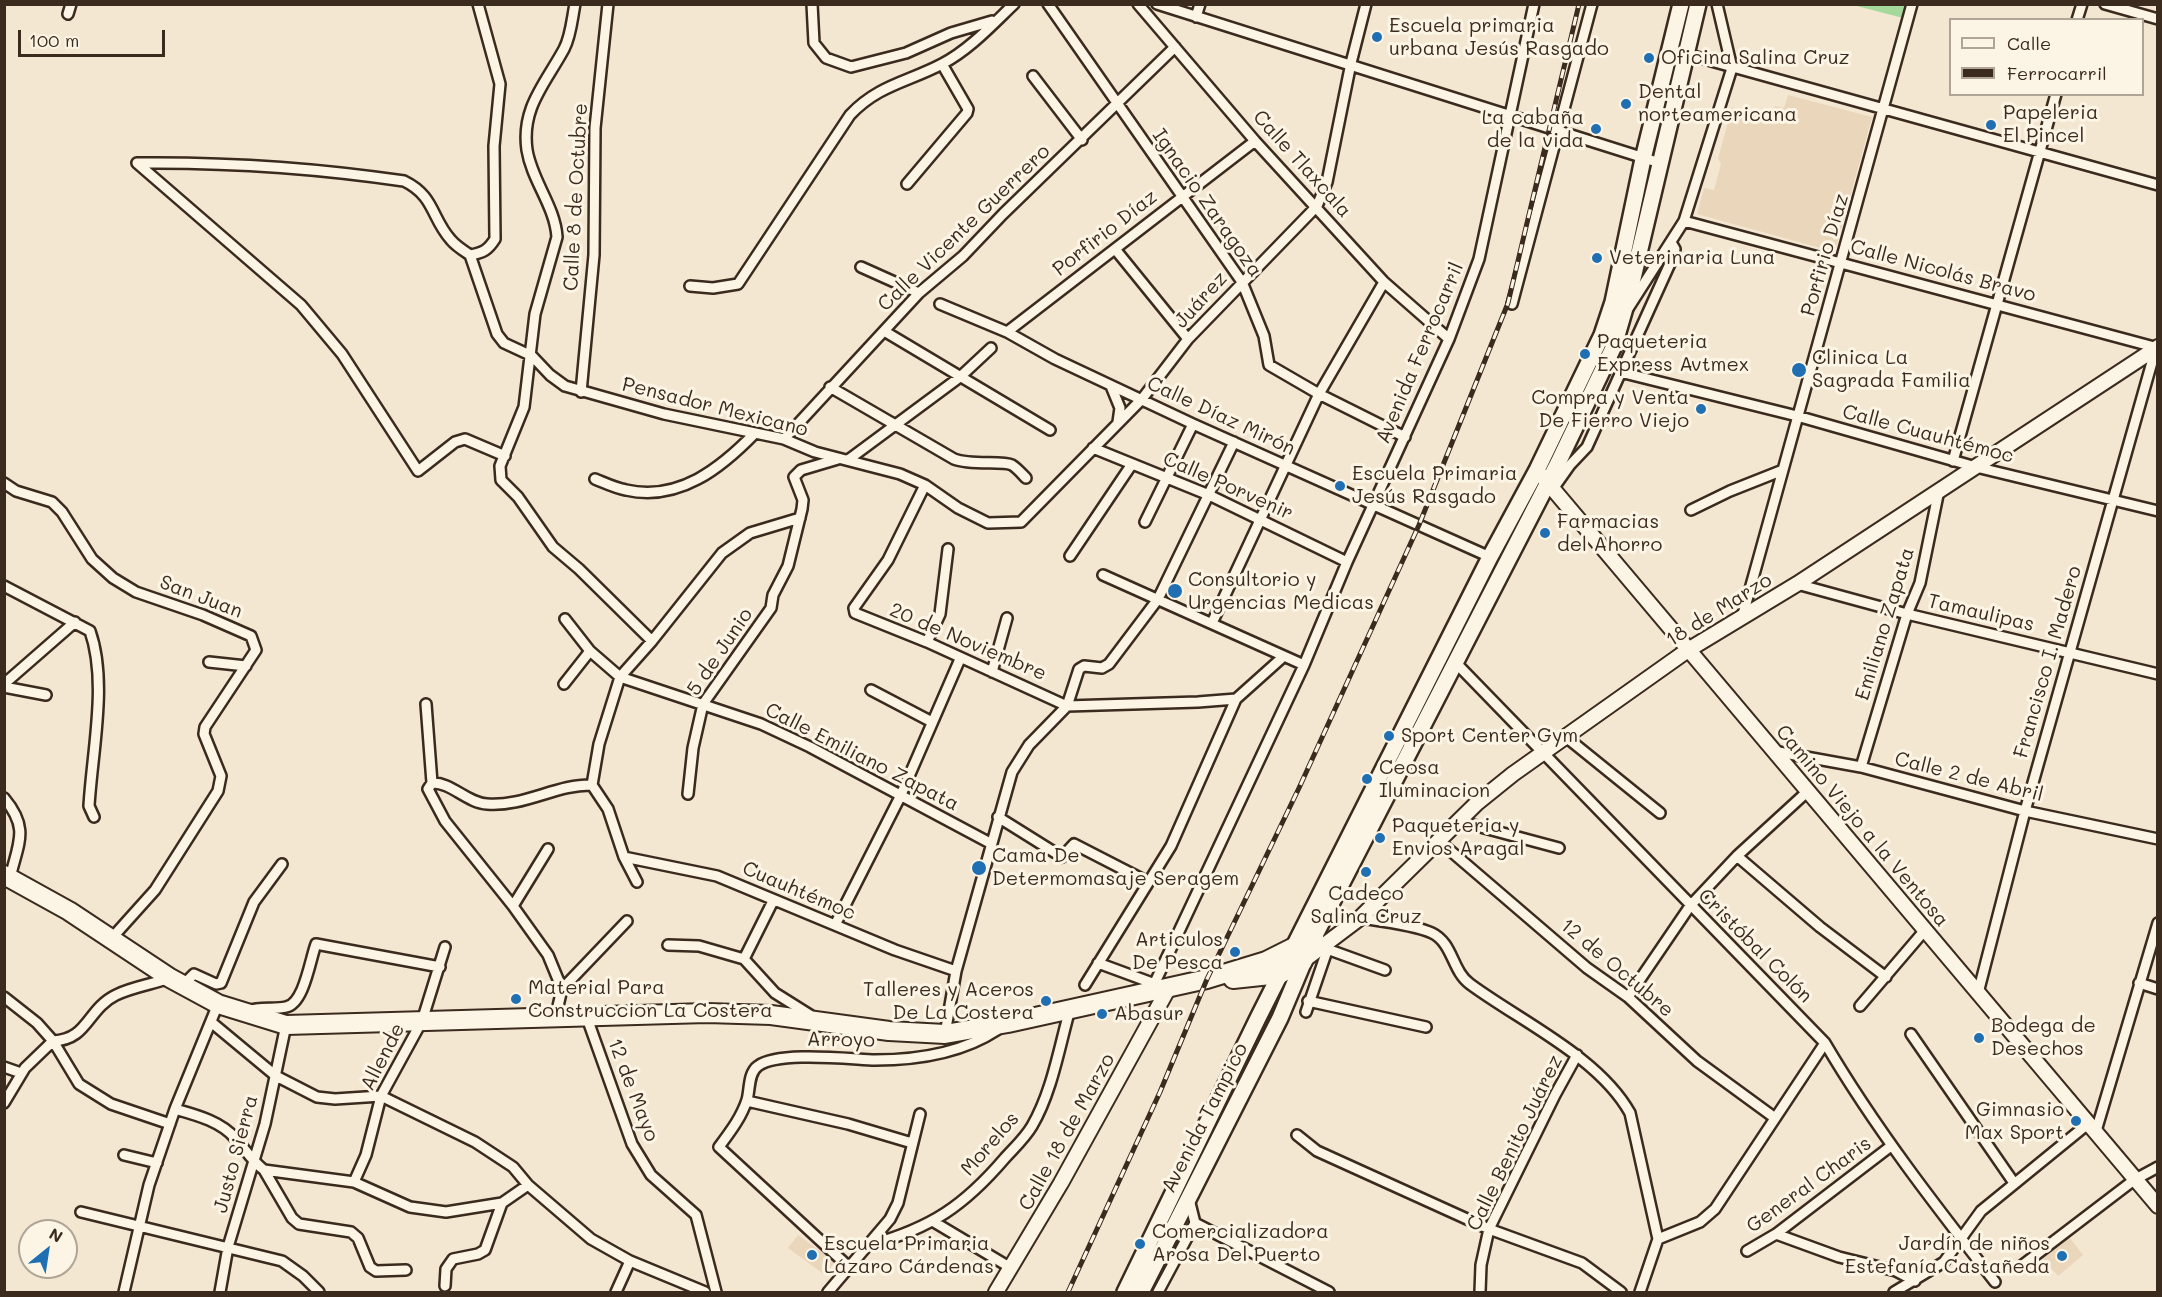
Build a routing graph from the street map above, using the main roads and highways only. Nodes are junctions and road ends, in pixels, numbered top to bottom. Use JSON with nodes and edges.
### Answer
{"nodes":[{"id":1,"x":1681,"y":4,"type":"edge"},
{"id":2,"x":1698,"y":4,"type":"edge"},
{"id":3,"x":2157,"y":347,"type":"edge"},
{"id":4,"x":1537,"y":470,"type":"junction"},
{"id":5,"x":1550,"y":486,"type":"junction"},
{"id":6,"x":1688,"y":650,"type":"junction"},
{"id":7,"x":1426,"y":702,"type":"junction"},
{"id":8,"x":7,"y":876,"type":"edge"},
{"id":9,"x":1324,"y":943,"type":"junction"},
{"id":10,"x":1299,"y":954,"type":"junction"},
{"id":11,"x":1280,"y":974,"type":"junction"},
{"id":12,"x":1207,"y":979,"type":"junction"},
{"id":13,"x":1158,"y":988,"type":"junction"},
{"id":14,"x":2157,"y":1206,"type":"edge"},
{"id":15,"x":996,"y":1293,"type":"edge"},
{"id":16,"x":1125,"y":1293,"type":"edge"},
{"id":17,"x":1141,"y":1293,"type":"edge"}],
"edges":[{"from":1,"to":4,"type":"main road"},
{"from":2,"to":5,"type":"main road"},
{"from":3,"to":6,"type":"main road","name":"18 de Marzo"},
{"from":4,"to":5,"type":"main road","name":"Camino Viejo a la Ventosa"},
{"from":4,"to":7,"type":"main road"},
{"from":5,"to":6,"type":"main road","name":"Camino Viejo a la Ventosa"},
{"from":5,"to":7,"type":"main road"},
{"from":6,"to":9,"type":"main road","name":"18 de Marzo"},
{"from":6,"to":14,"type":"main road","name":"Camino Viejo a la Ventosa"},
{"from":7,"to":9,"type":"main road"},
{"from":7,"to":10,"type":"main road","name":"Avenida Tampico"},
{"from":8,"to":13,"type":"highway"},
{"from":9,"to":10,"type":"highway"},
{"from":10,"to":11,"type":"highway"},
{"from":10,"to":12,"type":"highway"},
{"from":10,"to":17,"type":"main road","name":"Avenida Tampico"},
{"from":11,"to":12,"type":"highway"},
{"from":11,"to":16,"type":"main road","name":"Avenida Tampico"},
{"from":12,"to":13,"type":"highway"},
{"from":13,"to":15,"type":"main road","name":"Calle 18 de Marzo"}]}
